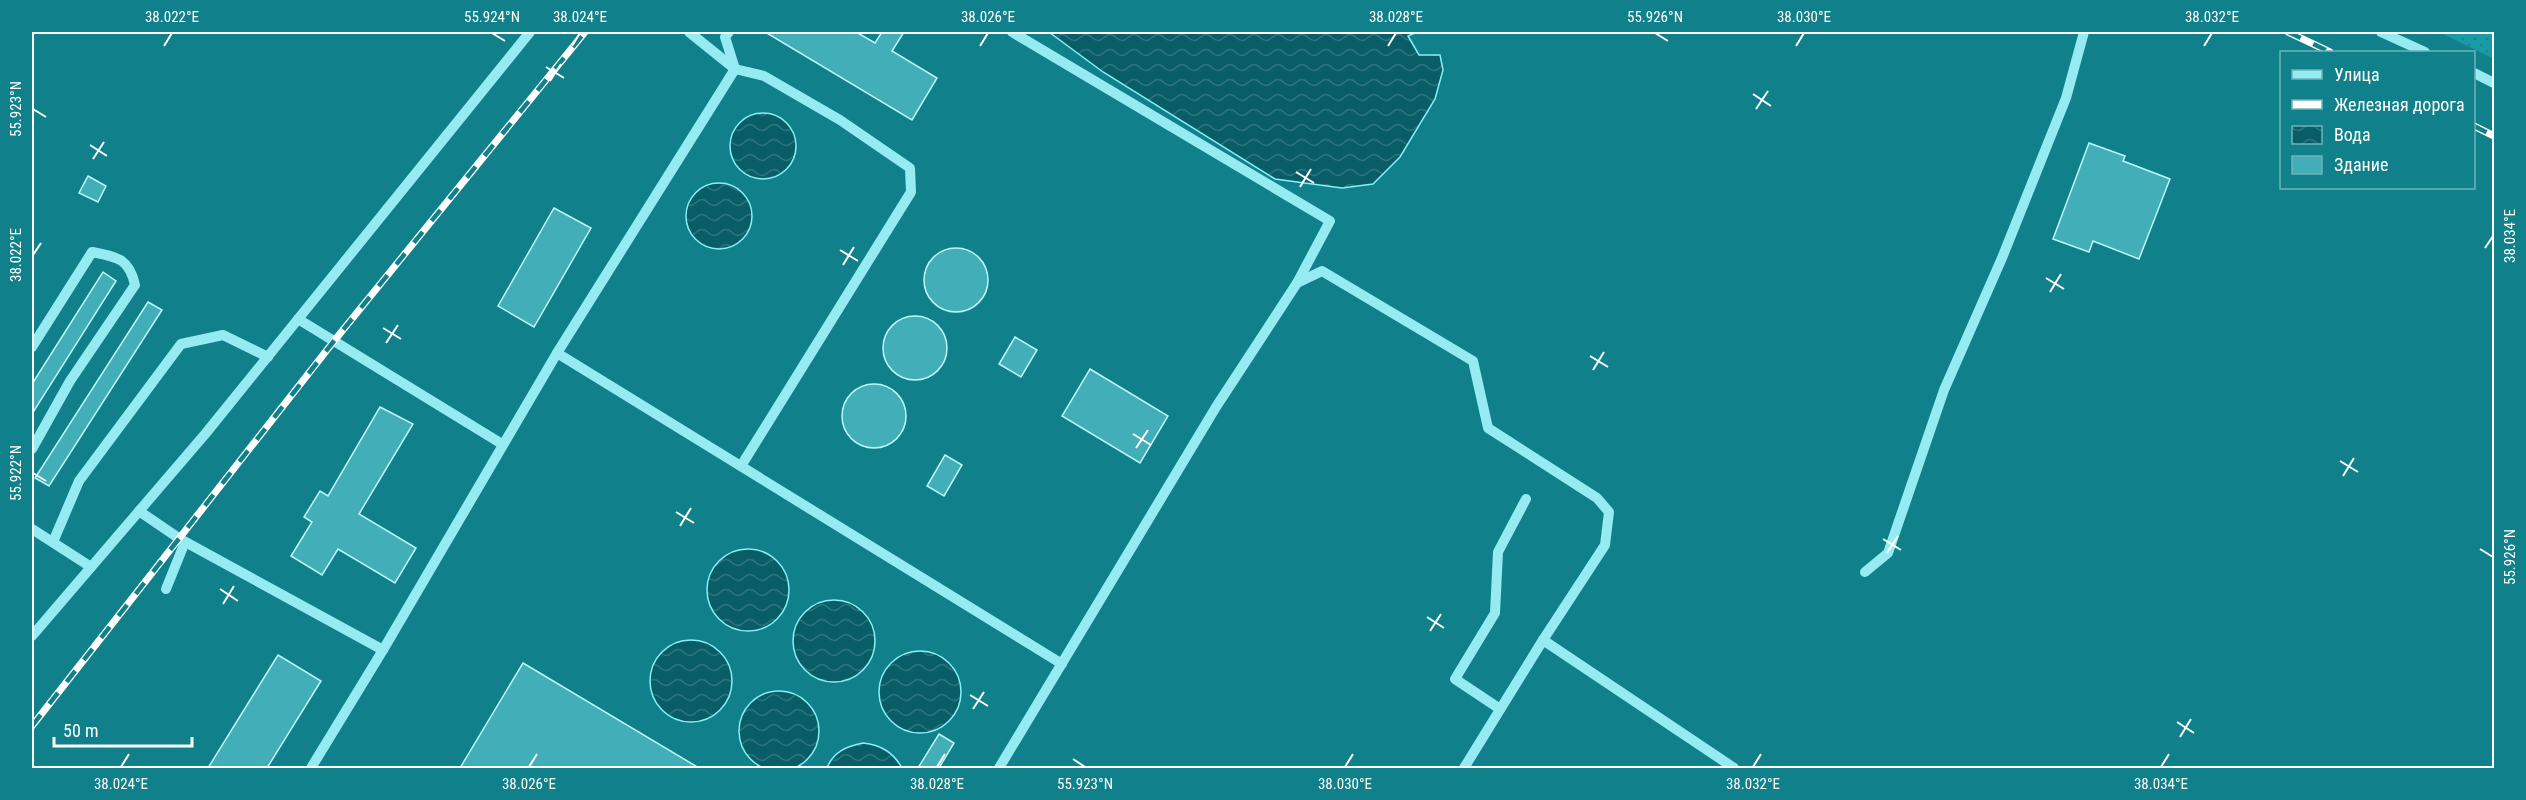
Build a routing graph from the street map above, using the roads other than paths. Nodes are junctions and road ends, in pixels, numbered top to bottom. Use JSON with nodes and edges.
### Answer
{"nodes":[{"id":1,"x":530,"y":32,"type":"edge"},
{"id":2,"x":689,"y":32,"type":"edge"},
{"id":3,"x":729,"y":32,"type":"edge"},
{"id":4,"x":1012,"y":32,"type":"edge"},
{"id":5,"x":2084,"y":32,"type":"edge"},
{"id":6,"x":2381,"y":32,"type":"edge"},
{"id":7,"x":2423,"y":51,"type":"edge"},
{"id":8,"x":735,"y":69,"type":"junction"},
{"id":9,"x":2475,"y":73,"type":"edge"},
{"id":10,"x":2494,"y":82,"type":"edge"},
{"id":11,"x":1297,"y":283,"type":"junction"},
{"id":12,"x":298,"y":319,"type":"junction"},
{"id":13,"x":32,"y":347,"type":"edge"},
{"id":14,"x":557,"y":353,"type":"junction"},
{"id":15,"x":268,"y":357,"type":"junction"},
{"id":16,"x":502,"y":444,"type":"junction"},
{"id":17,"x":32,"y":449,"type":"edge"},
{"id":18,"x":741,"y":466,"type":"junction"},
{"id":19,"x":1526,"y":499,"type":"dead end"},
{"id":20,"x":139,"y":511,"type":"junction"},
{"id":21,"x":32,"y":529,"type":"edge"},
{"id":22,"x":53,"y":542,"type":"junction"},
{"id":23,"x":185,"y":542,"type":"junction"},
{"id":24,"x":91,"y":567,"type":"junction"},
{"id":25,"x":1865,"y":572,"type":"dead end"},
{"id":26,"x":166,"y":589,"type":"dead end"},
{"id":27,"x":32,"y":636,"type":"edge"},
{"id":28,"x":1543,"y":640,"type":"junction"},
{"id":29,"x":383,"y":650,"type":"junction"},
{"id":30,"x":1062,"y":664,"type":"junction"},
{"id":31,"x":1500,"y":709,"type":"junction"},
{"id":32,"x":311,"y":768,"type":"edge"},
{"id":33,"x":999,"y":768,"type":"edge"},
{"id":34,"x":1464,"y":768,"type":"edge"},
{"id":35,"x":1734,"y":768,"type":"edge"}],
"edges":[{"from":1,"to":12,"type":"street"},
{"from":2,"to":8,"type":"street"},
{"from":3,"to":8,"type":"street"},
{"from":4,"to":11,"type":"street"},
{"from":5,"to":25,"type":"street"},
{"from":6,"to":7,"type":"street"},
{"from":8,"to":14,"type":"street"},
{"from":8,"to":18,"type":"street"},
{"from":9,"to":10,"type":"street"},
{"from":11,"to":28,"type":"street"},
{"from":11,"to":30,"type":"street"},
{"from":12,"to":15,"type":"street"},
{"from":12,"to":16,"type":"street"},
{"from":13,"to":17,"type":"street"},
{"from":14,"to":16,"type":"street"},
{"from":14,"to":18,"type":"street"},
{"from":15,"to":20,"type":"street"},
{"from":15,"to":22,"type":"street"},
{"from":16,"to":29,"type":"street"},
{"from":18,"to":30,"type":"street"},
{"from":19,"to":31,"type":"street"},
{"from":20,"to":23,"type":"street"},
{"from":20,"to":24,"type":"street"},
{"from":21,"to":22,"type":"street"},
{"from":22,"to":24,"type":"street"},
{"from":23,"to":26,"type":"street"},
{"from":23,"to":29,"type":"street"},
{"from":24,"to":27,"type":"street"},
{"from":28,"to":31,"type":"street"},
{"from":28,"to":35,"type":"street"},
{"from":29,"to":32,"type":"street"},
{"from":30,"to":33,"type":"street"},
{"from":31,"to":34,"type":"street"}]}
